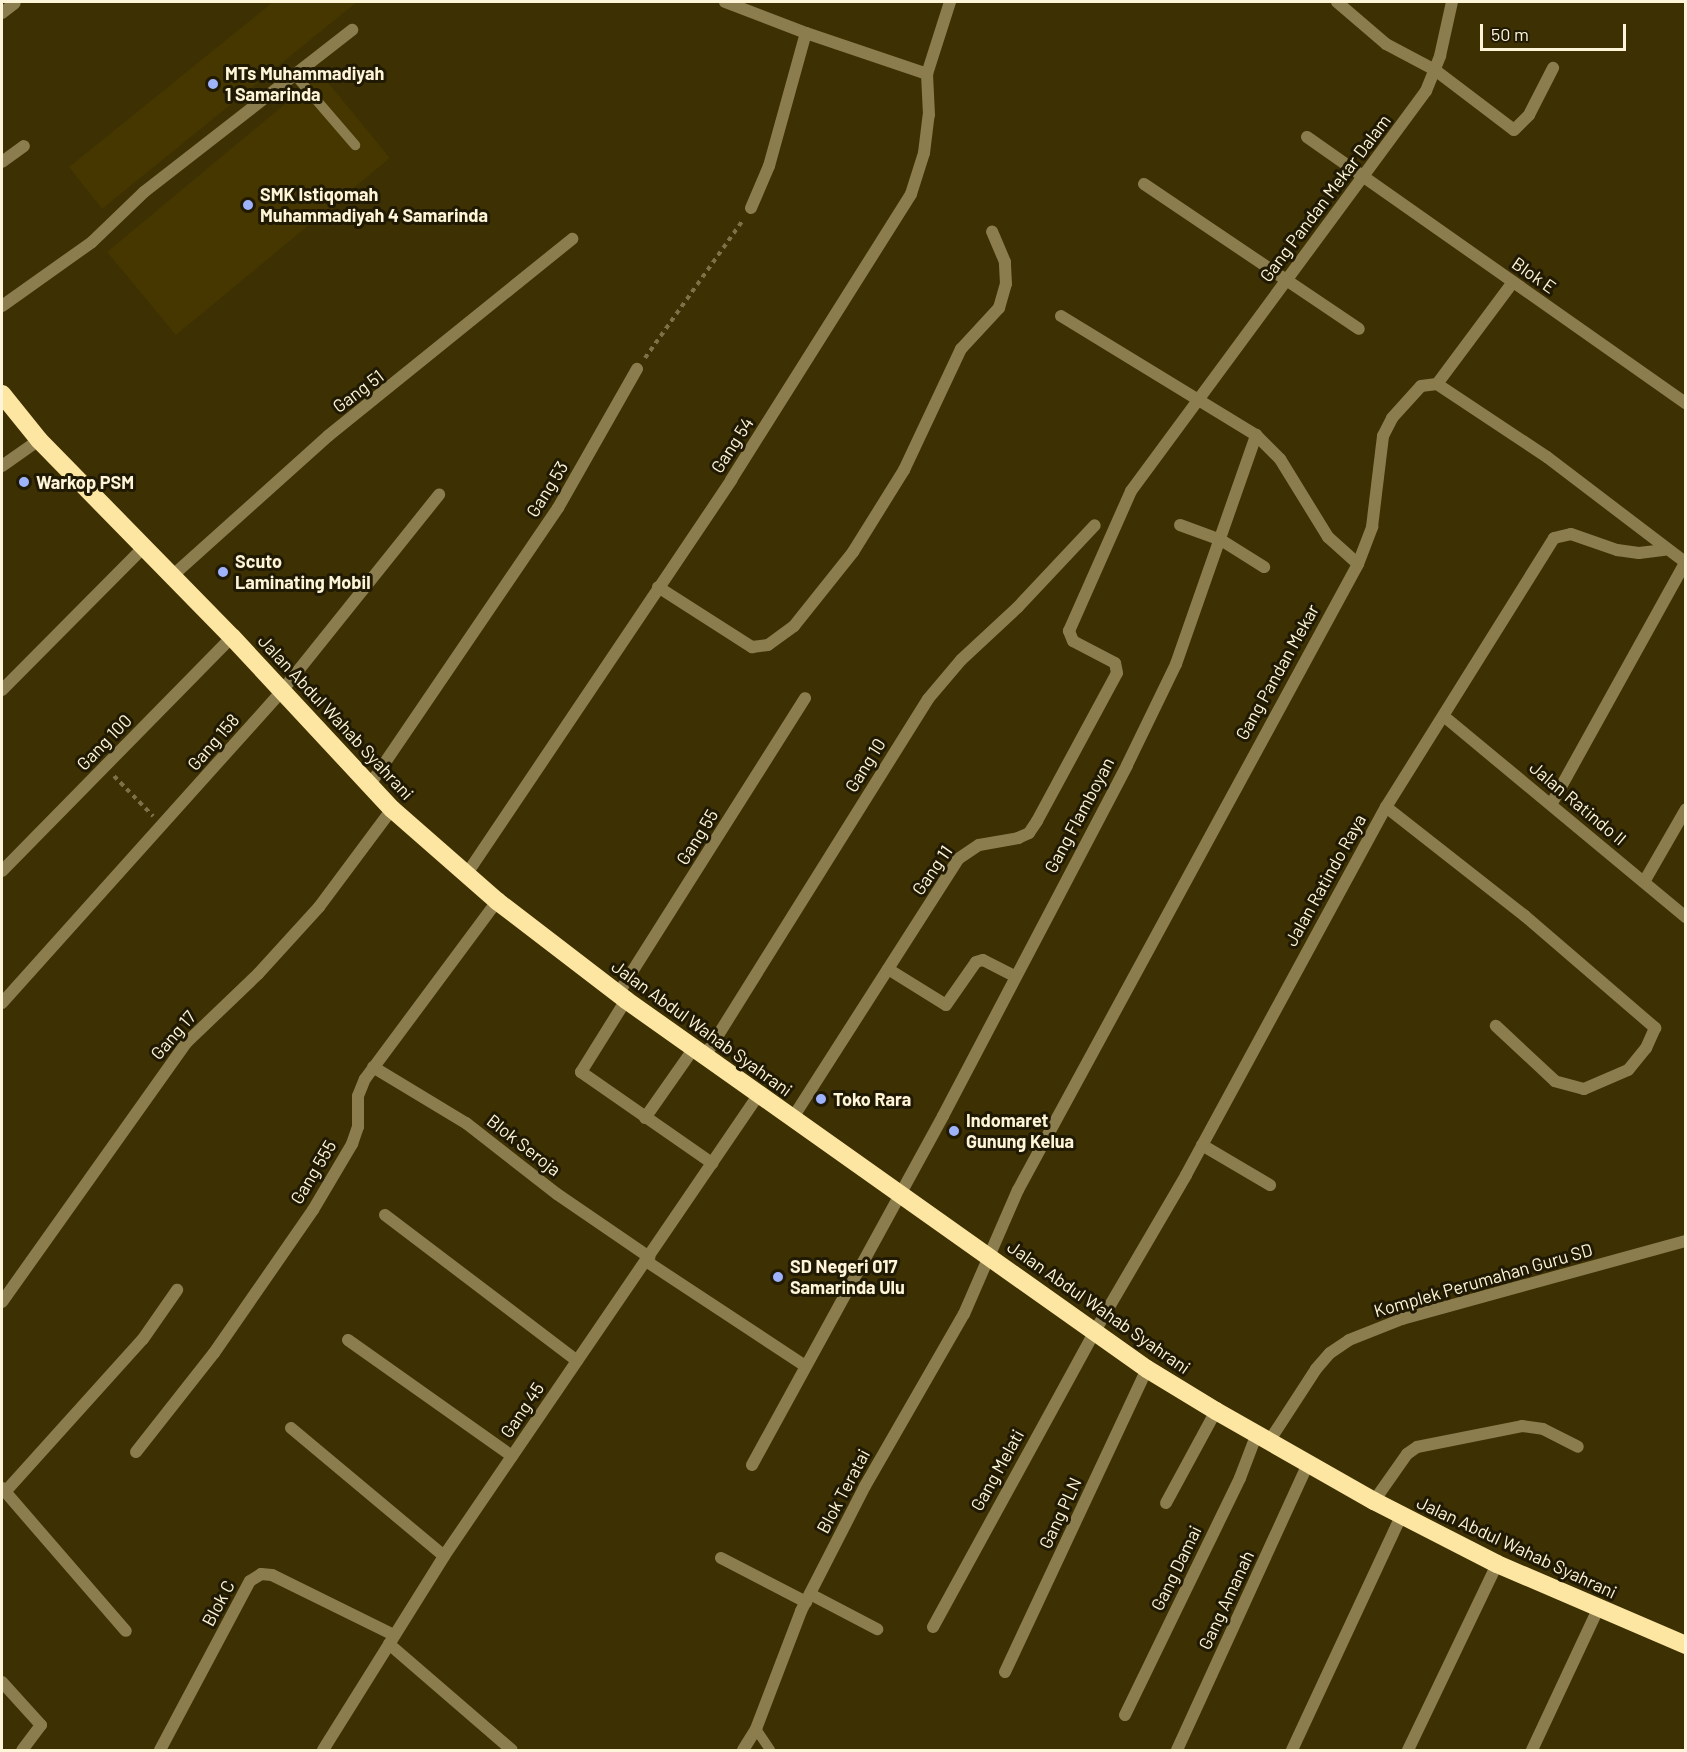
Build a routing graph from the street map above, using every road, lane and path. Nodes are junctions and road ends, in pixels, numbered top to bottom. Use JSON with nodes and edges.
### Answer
{"nodes":[{"id":1,"x":725,"y":2,"type":"edge"},
{"id":2,"x":950,"y":2,"type":"edge"},
{"id":3,"x":1337,"y":2,"type":"edge"},
{"id":4,"x":1452,"y":2,"type":"edge"},
{"id":5,"x":15,"y":3,"type":"edge"},
{"id":6,"x":2,"y":13,"type":"edge"},
{"id":7,"x":352,"y":30,"type":"dead end"},
{"id":8,"x":806,"y":33,"type":"junction"},
{"id":9,"x":1552,"y":68,"type":"dead end"},
{"id":10,"x":1435,"y":70,"type":"junction"},
{"id":11,"x":294,"y":74,"type":"junction"},
{"id":12,"x":927,"y":74,"type":"junction"},
{"id":13,"x":1306,"y":137,"type":"dead end"},
{"id":14,"x":355,"y":145,"type":"dead end"},
{"id":15,"x":24,"y":146,"type":"dead end"},
{"id":16,"x":2,"y":162,"type":"edge"},
{"id":17,"x":1363,"y":174,"type":"junction"},
{"id":18,"x":1144,"y":184,"type":"dead end"},
{"id":19,"x":751,"y":208,"type":"joint"},
{"id":20,"x":992,"y":231,"type":"dead end"},
{"id":21,"x":572,"y":239,"type":"dead end"},
{"id":22,"x":1286,"y":278,"type":"junction"},
{"id":23,"x":1513,"y":282,"type":"junction"},
{"id":24,"x":2,"y":306,"type":"edge"},
{"id":25,"x":1061,"y":316,"type":"dead end"},
{"id":26,"x":1359,"y":330,"type":"dead end"},
{"id":27,"x":638,"y":369,"type":"joint"},
{"id":28,"x":1437,"y":384,"type":"junction"},
{"id":29,"x":2,"y":394,"type":"edge"},
{"id":30,"x":1197,"y":401,"type":"junction"},
{"id":31,"x":1686,"y":403,"type":"edge"},
{"id":32,"x":1256,"y":435,"type":"junction"},
{"id":33,"x":39,"y":440,"type":"junction"},
{"id":34,"x":2,"y":466,"type":"edge"},
{"id":35,"x":439,"y":495,"type":"dead end"},
{"id":36,"x":1095,"y":525,"type":"dead end"},
{"id":37,"x":1180,"y":525,"type":"dead end"},
{"id":38,"x":1221,"y":540,"type":"junction"},
{"id":39,"x":142,"y":549,"type":"junction"},
{"id":40,"x":1665,"y":550,"type":"junction"},
{"id":41,"x":1685,"y":562,"type":"edge"},
{"id":42,"x":1358,"y":564,"type":"junction"},
{"id":43,"x":1264,"y":567,"type":"dead end"},
{"id":44,"x":171,"y":577,"type":"junction"},
{"id":45,"x":658,"y":587,"type":"junction"},
{"id":46,"x":232,"y":637,"type":"junction"},
{"id":47,"x":1117,"y":673,"type":"joint"},
{"id":48,"x":2,"y":690,"type":"edge"},
{"id":49,"x":281,"y":692,"type":"junction"},
{"id":50,"x":805,"y":698,"type":"dead end"},
{"id":51,"x":1446,"y":718,"type":"junction"},
{"id":52,"x":106,"y":767,"type":"junction"},
{"id":53,"x":369,"y":786,"type":"junction"},
{"id":54,"x":1552,"y":803,"type":"junction"},
{"id":55,"x":1386,"y":807,"type":"junction"},
{"id":56,"x":392,"y":809,"type":"junction"},
{"id":57,"x":1686,"y":809,"type":"edge"},
{"id":58,"x":164,"y":827,"type":"junction"},
{"id":59,"x":2,"y":871,"type":"edge"},
{"id":60,"x":466,"y":875,"type":"junction"},
{"id":61,"x":1644,"y":882,"type":"junction"},
{"id":62,"x":496,"y":901,"type":"junction"},
{"id":63,"x":1686,"y":917,"type":"edge"},
{"id":64,"x":888,"y":969,"type":"junction"},
{"id":65,"x":1015,"y":976,"type":"junction"},
{"id":66,"x":622,"y":997,"type":"junction"},
{"id":67,"x":2,"y":1003,"type":"edge"},
{"id":68,"x":1496,"y":1026,"type":"dead end"},
{"id":69,"x":700,"y":1052,"type":"junction"},
{"id":70,"x":373,"y":1067,"type":"junction"},
{"id":71,"x":759,"y":1094,"type":"junction"},
{"id":72,"x":645,"y":1118,"type":"junction"},
{"id":73,"x":792,"y":1119,"type":"junction"},
{"id":74,"x":1202,"y":1145,"type":"junction"},
{"id":75,"x":712,"y":1162,"type":"junction"},
{"id":76,"x":1270,"y":1185,"type":"dead end"},
{"id":77,"x":900,"y":1196,"type":"junction"},
{"id":78,"x":385,"y":1215,"type":"dead end"},
{"id":79,"x":1686,"y":1241,"type":"edge"},
{"id":80,"x":987,"y":1254,"type":"junction"},
{"id":81,"x":647,"y":1259,"type":"junction"},
{"id":82,"x":177,"y":1290,"type":"dead end"},
{"id":83,"x":2,"y":1302,"type":"edge"},
{"id":84,"x":1095,"y":1331,"type":"junction"},
{"id":85,"x":348,"y":1340,"type":"dead end"},
{"id":86,"x":577,"y":1360,"type":"junction"},
{"id":87,"x":804,"y":1365,"type":"junction"},
{"id":88,"x":1147,"y":1369,"type":"junction"},
{"id":89,"x":1216,"y":1412,"type":"junction"},
{"id":90,"x":291,"y":1428,"type":"dead end"},
{"id":91,"x":1263,"y":1439,"type":"junction"},
{"id":92,"x":1578,"y":1447,"type":"dead end"},
{"id":93,"x":136,"y":1452,"type":"dead end"},
{"id":94,"x":512,"y":1456,"type":"junction"},
{"id":95,"x":1308,"y":1464,"type":"junction"},
{"id":96,"x":752,"y":1465,"type":"dead end"},
{"id":97,"x":3,"y":1490,"type":"edge"},
{"id":98,"x":1374,"y":1501,"type":"junction"},
{"id":99,"x":1166,"y":1503,"type":"dead end"},
{"id":100,"x":1401,"y":1516,"type":"junction"},
{"id":101,"x":444,"y":1556,"type":"junction"},
{"id":102,"x":721,"y":1558,"type":"dead end"},
{"id":103,"x":1497,"y":1564,"type":"junction"},
{"id":104,"x":808,"y":1598,"type":"junction"},
{"id":105,"x":1598,"y":1609,"type":"junction"},
{"id":106,"x":933,"y":1627,"type":"dead end"},
{"id":107,"x":877,"y":1629,"type":"dead end"},
{"id":108,"x":126,"y":1631,"type":"dead end"},
{"id":109,"x":392,"y":1640,"type":"junction"},
{"id":110,"x":1686,"y":1645,"type":"edge"},
{"id":111,"x":1005,"y":1672,"type":"dead end"},
{"id":112,"x":2,"y":1682,"type":"edge"},
{"id":113,"x":1125,"y":1715,"type":"dead end"},
{"id":114,"x":756,"y":1729,"type":"junction"},
{"id":115,"x":22,"y":1750,"type":"edge"},
{"id":116,"x":160,"y":1750,"type":"edge"},
{"id":117,"x":323,"y":1750,"type":"edge"},
{"id":118,"x":512,"y":1750,"type":"edge"},
{"id":119,"x":743,"y":1750,"type":"edge"},
{"id":120,"x":770,"y":1750,"type":"edge"},
{"id":121,"x":1177,"y":1750,"type":"edge"},
{"id":122,"x":1292,"y":1750,"type":"edge"},
{"id":123,"x":1408,"y":1750,"type":"edge"},
{"id":124,"x":1532,"y":1750,"type":"edge"}],
"edges":[{"from":1,"to":8,"type":"street"},
{"from":2,"to":12,"type":"street","name":"Gang 54"},
{"from":3,"to":10,"type":"street"},
{"from":4,"to":10,"type":"street","name":"Gang Pandan Mekar Dalam"},
{"from":5,"to":6,"type":"street"},
{"from":7,"to":11,"type":"street"},
{"from":8,"to":12,"type":"street"},
{"from":8,"to":19,"type":"street"},
{"from":9,"to":10,"type":"street"},
{"from":10,"to":17,"type":"street","name":"Gang Pandan Mekar Dalam"},
{"from":11,"to":14,"type":"lane"},
{"from":11,"to":24,"type":"street"},
{"from":12,"to":45,"type":"street","name":"Gang 54"},
{"from":13,"to":17,"type":"street","name":"Blok E"},
{"from":15,"to":16,"type":"street"},
{"from":17,"to":22,"type":"street","name":"Gang Pandan Mekar Dalam"},
{"from":17,"to":23,"type":"street","name":"Blok E"},
{"from":18,"to":22,"type":"street"},
{"from":19,"to":27,"type":"path"},
{"from":20,"to":45,"type":"street"},
{"from":21,"to":44,"type":"street","name":"Gang 51"},
{"from":22,"to":26,"type":"street"},
{"from":22,"to":30,"type":"street","name":"Gang Pandan Mekar Dalam"},
{"from":23,"to":28,"type":"street"},
{"from":23,"to":31,"type":"street","name":"Blok E"},
{"from":25,"to":30,"type":"street"},
{"from":27,"to":53,"type":"street","name":"Gang 53"},
{"from":28,"to":40,"type":"street"},
{"from":28,"to":42,"type":"street","name":"Gang Pandan Mekar"},
{"from":29,"to":33,"type":"highway","name":"Jalan Abdul Wahab Syahrani"},
{"from":30,"to":32,"type":"street"},
{"from":30,"to":47,"type":"street","name":"Gang Pandan Mekar Dalam"},
{"from":32,"to":38,"type":"street","name":"Gang Flamboyan"},
{"from":32,"to":42,"type":"street"},
{"from":33,"to":34,"type":"street"},
{"from":33,"to":39,"type":"highway","name":"Jalan Abdul Wahab Syahrani"},
{"from":35,"to":49,"type":"street","name":"Gang 158"},
{"from":36,"to":69,"type":"street","name":"Gang 10"},
{"from":37,"to":38,"type":"street"},
{"from":38,"to":43,"type":"street"},
{"from":38,"to":65,"type":"street","name":"Gang Flamboyan"},
{"from":39,"to":44,"type":"highway","name":"Jalan Abdul Wahab Syahrani"},
{"from":39,"to":48,"type":"street"},
{"from":40,"to":41,"type":"street"},
{"from":40,"to":51,"type":"street"},
{"from":41,"to":54,"type":"street"},
{"from":42,"to":80,"type":"street","name":"Gang Pandan Mekar"},
{"from":44,"to":46,"type":"highway","name":"Jalan Abdul Wahab Syahrani"},
{"from":45,"to":60,"type":"street","name":"Gang 54"},
{"from":46,"to":49,"type":"highway","name":"Jalan Abdul Wahab Syahrani"},
{"from":46,"to":52,"type":"street","name":"Gang 100"},
{"from":47,"to":64,"type":"street","name":"Gang 11"},
{"from":49,"to":53,"type":"highway","name":"Jalan Abdul Wahab Syahrani"},
{"from":49,"to":58,"type":"street","name":"Gang 158"},
{"from":50,"to":66,"type":"street","name":"Gang 55"},
{"from":51,"to":54,"type":"street","name":"Jalan Ratindo II"},
{"from":51,"to":55,"type":"street"},
{"from":52,"to":58,"type":"path"},
{"from":52,"to":59,"type":"street","name":"Gang 100"},
{"from":53,"to":56,"type":"highway","name":"Jalan Abdul Wahab Syahrani"},
{"from":54,"to":61,"type":"street","name":"Jalan Ratindo II"},
{"from":55,"to":68,"type":"street","name":"Jalan Ratindo Raya"},
{"from":55,"to":74,"type":"street","name":"Jalan Ratindo Raya"},
{"from":56,"to":60,"type":"highway","name":"Jalan Abdul Wahab Syahrani"},
{"from":56,"to":83,"type":"street","name":"Gang 17"},
{"from":57,"to":61,"type":"street"},
{"from":58,"to":67,"type":"street","name":"Gang 158"},
{"from":60,"to":62,"type":"highway","name":"Jalan Abdul Wahab Syahrani"},
{"from":61,"to":63,"type":"street","name":"Jalan Ratindo II"},
{"from":62,"to":66,"type":"highway","name":"Jalan Abdul Wahab Syahrani"},
{"from":62,"to":70,"type":"street","name":"Gang 555"},
{"from":64,"to":65,"type":"street"},
{"from":64,"to":73,"type":"street","name":"Gang 11"},
{"from":65,"to":77,"type":"street","name":"Gang Flamboyan"},
{"from":66,"to":69,"type":"highway","name":"Jalan Abdul Wahab Syahrani"},
{"from":66,"to":72,"type":"street","name":"Gang 55"},
{"from":69,"to":71,"type":"highway","name":"Jalan Abdul Wahab Syahrani"},
{"from":69,"to":72,"type":"street","name":"Gang 10"},
{"from":70,"to":81,"type":"street","name":"Blok Seroja"},
{"from":70,"to":93,"type":"street","name":"Gang 555"},
{"from":71,"to":73,"type":"highway","name":"Jalan Abdul Wahab Syahrani"},
{"from":71,"to":75,"type":"street","name":"Gang 45"},
{"from":72,"to":75,"type":"street"},
{"from":73,"to":77,"type":"highway","name":"Jalan Abdul Wahab Syahrani"},
{"from":74,"to":76,"type":"street"},
{"from":74,"to":84,"type":"street","name":"Jalan Ratindo Raya"},
{"from":75,"to":81,"type":"street","name":"Gang 45"},
{"from":77,"to":80,"type":"highway","name":"Jalan Abdul Wahab Syahrani"},
{"from":77,"to":87,"type":"street","name":"Gang Flamboyan"},
{"from":78,"to":86,"type":"street"},
{"from":79,"to":91,"type":"street","name":"Komplek Perumahan Guru SD"},
{"from":80,"to":84,"type":"highway","name":"Jalan Abdul Wahab Syahrani"},
{"from":80,"to":104,"type":"street","name":"Blok Teratai"},
{"from":81,"to":86,"type":"street","name":"Gang 45"},
{"from":81,"to":87,"type":"street","name":"Blok Seroja"},
{"from":82,"to":97,"type":"street"},
{"from":84,"to":88,"type":"highway","name":"Jalan Abdul Wahab Syahrani"},
{"from":84,"to":106,"type":"street","name":"Gang Melati"},
{"from":85,"to":94,"type":"street"},
{"from":86,"to":94,"type":"street","name":"Gang 45"},
{"from":87,"to":96,"type":"street","name":"Gang Flamboyan"},
{"from":88,"to":89,"type":"highway","name":"Jalan Abdul Wahab Syahrani"},
{"from":88,"to":111,"type":"street","name":"Gang PLN"},
{"from":89,"to":91,"type":"highway","name":"Jalan Abdul Wahab Syahrani"},
{"from":89,"to":99,"type":"street"},
{"from":90,"to":101,"type":"street"},
{"from":91,"to":95,"type":"highway","name":"Jalan Abdul Wahab Syahrani"},
{"from":91,"to":113,"type":"street","name":"Gang Damai"},
{"from":92,"to":98,"type":"street"},
{"from":94,"to":101,"type":"street","name":"Gang 45"},
{"from":95,"to":98,"type":"highway","name":"Jalan Abdul Wahab Syahrani"},
{"from":95,"to":121,"type":"street","name":"Gang Amanah"},
{"from":97,"to":108,"type":"street"},
{"from":98,"to":100,"type":"highway","name":"Jalan Abdul Wahab Syahrani"},
{"from":100,"to":103,"type":"highway","name":"Jalan Abdul Wahab Syahrani"},
{"from":100,"to":122,"type":"street"},
{"from":101,"to":109,"type":"street","name":"Gang 45"},
{"from":102,"to":104,"type":"street"},
{"from":103,"to":105,"type":"highway","name":"Jalan Abdul Wahab Syahrani"},
{"from":103,"to":123,"type":"street"},
{"from":104,"to":107,"type":"street"},
{"from":104,"to":114,"type":"street","name":"Blok Teratai"},
{"from":105,"to":110,"type":"highway","name":"Jalan Abdul Wahab Syahrani"},
{"from":105,"to":124,"type":"street"},
{"from":109,"to":116,"type":"street","name":"Blok C"},
{"from":109,"to":117,"type":"street","name":"Gang 45"},
{"from":109,"to":118,"type":"street"},
{"from":112,"to":115,"type":"street"},
{"from":114,"to":119,"type":"street","name":"Blok Teratai"},
{"from":114,"to":120,"type":"lane"}]}
